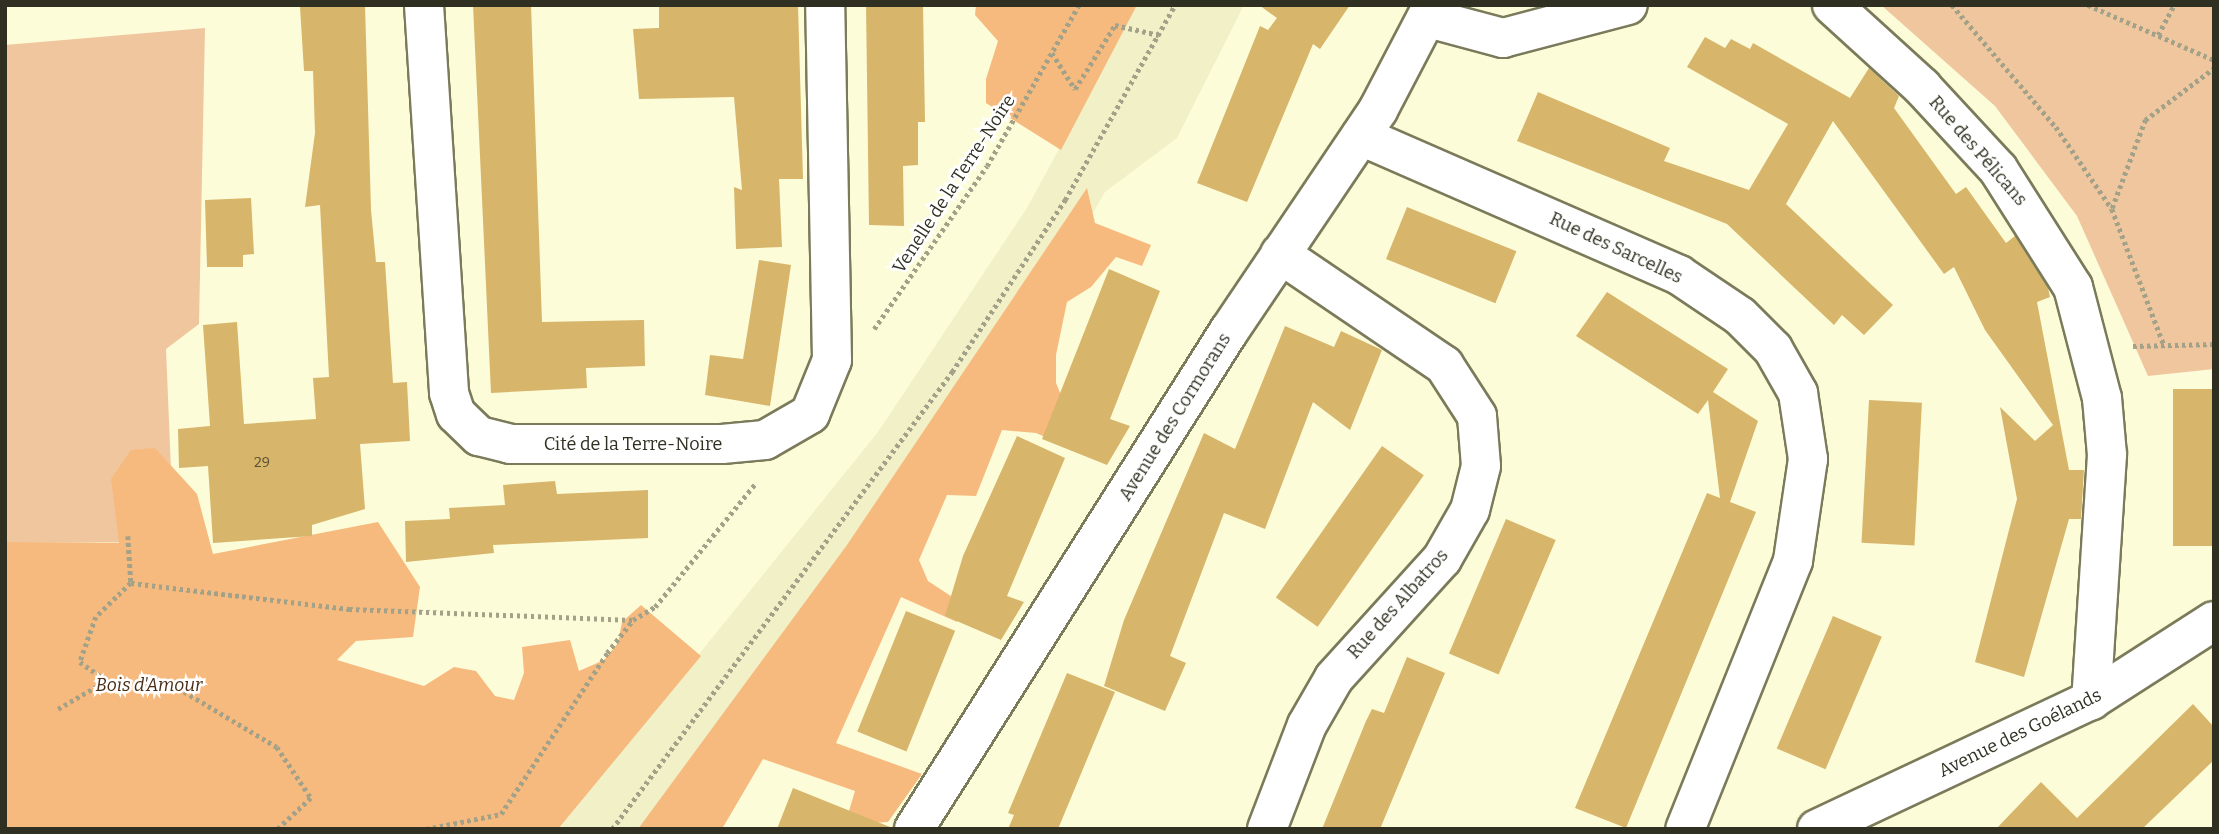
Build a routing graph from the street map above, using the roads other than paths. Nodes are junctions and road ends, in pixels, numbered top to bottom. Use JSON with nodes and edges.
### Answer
{"nodes":[{"id":1,"x":424,"y":5,"type":"edge"},
{"id":2,"x":825,"y":5,"type":"edge"},
{"id":3,"x":1628,"y":5,"type":"edge"},
{"id":4,"x":1832,"y":5,"type":"edge"},
{"id":5,"x":1430,"y":12,"type":"edge"},
{"id":6,"x":1361,"y":136,"type":"junction"},
{"id":7,"x":1280,"y":254,"type":"junction"},
{"id":8,"x":2214,"y":621,"type":"edge"},
{"id":9,"x":2091,"y":699,"type":"junction"},
{"id":10,"x":914,"y":829,"type":"edge"},
{"id":11,"x":1267,"y":829,"type":"edge"},
{"id":12,"x":1685,"y":829,"type":"edge"},
{"id":13,"x":1817,"y":829,"type":"edge"}],
"edges":[{"from":1,"to":2,"type":"street","name":"Cité de la Terre-Noire"},
{"from":3,"to":5,"type":"street"},
{"from":4,"to":9,"type":"street","name":"Rue des Pélicans"},
{"from":5,"to":6,"type":"street","name":"Avenue des Cormorans"},
{"from":6,"to":7,"type":"street","name":"Avenue des Cormorans"},
{"from":6,"to":12,"type":"street","name":"Rue des Sarcelles"},
{"from":7,"to":10,"type":"street","name":"Avenue des Cormorans"},
{"from":7,"to":11,"type":"street","name":"Rue des Albatros"},
{"from":8,"to":9,"type":"street","name":"Avenue des Goélands"},
{"from":9,"to":13,"type":"street","name":"Avenue des Goélands"}]}
